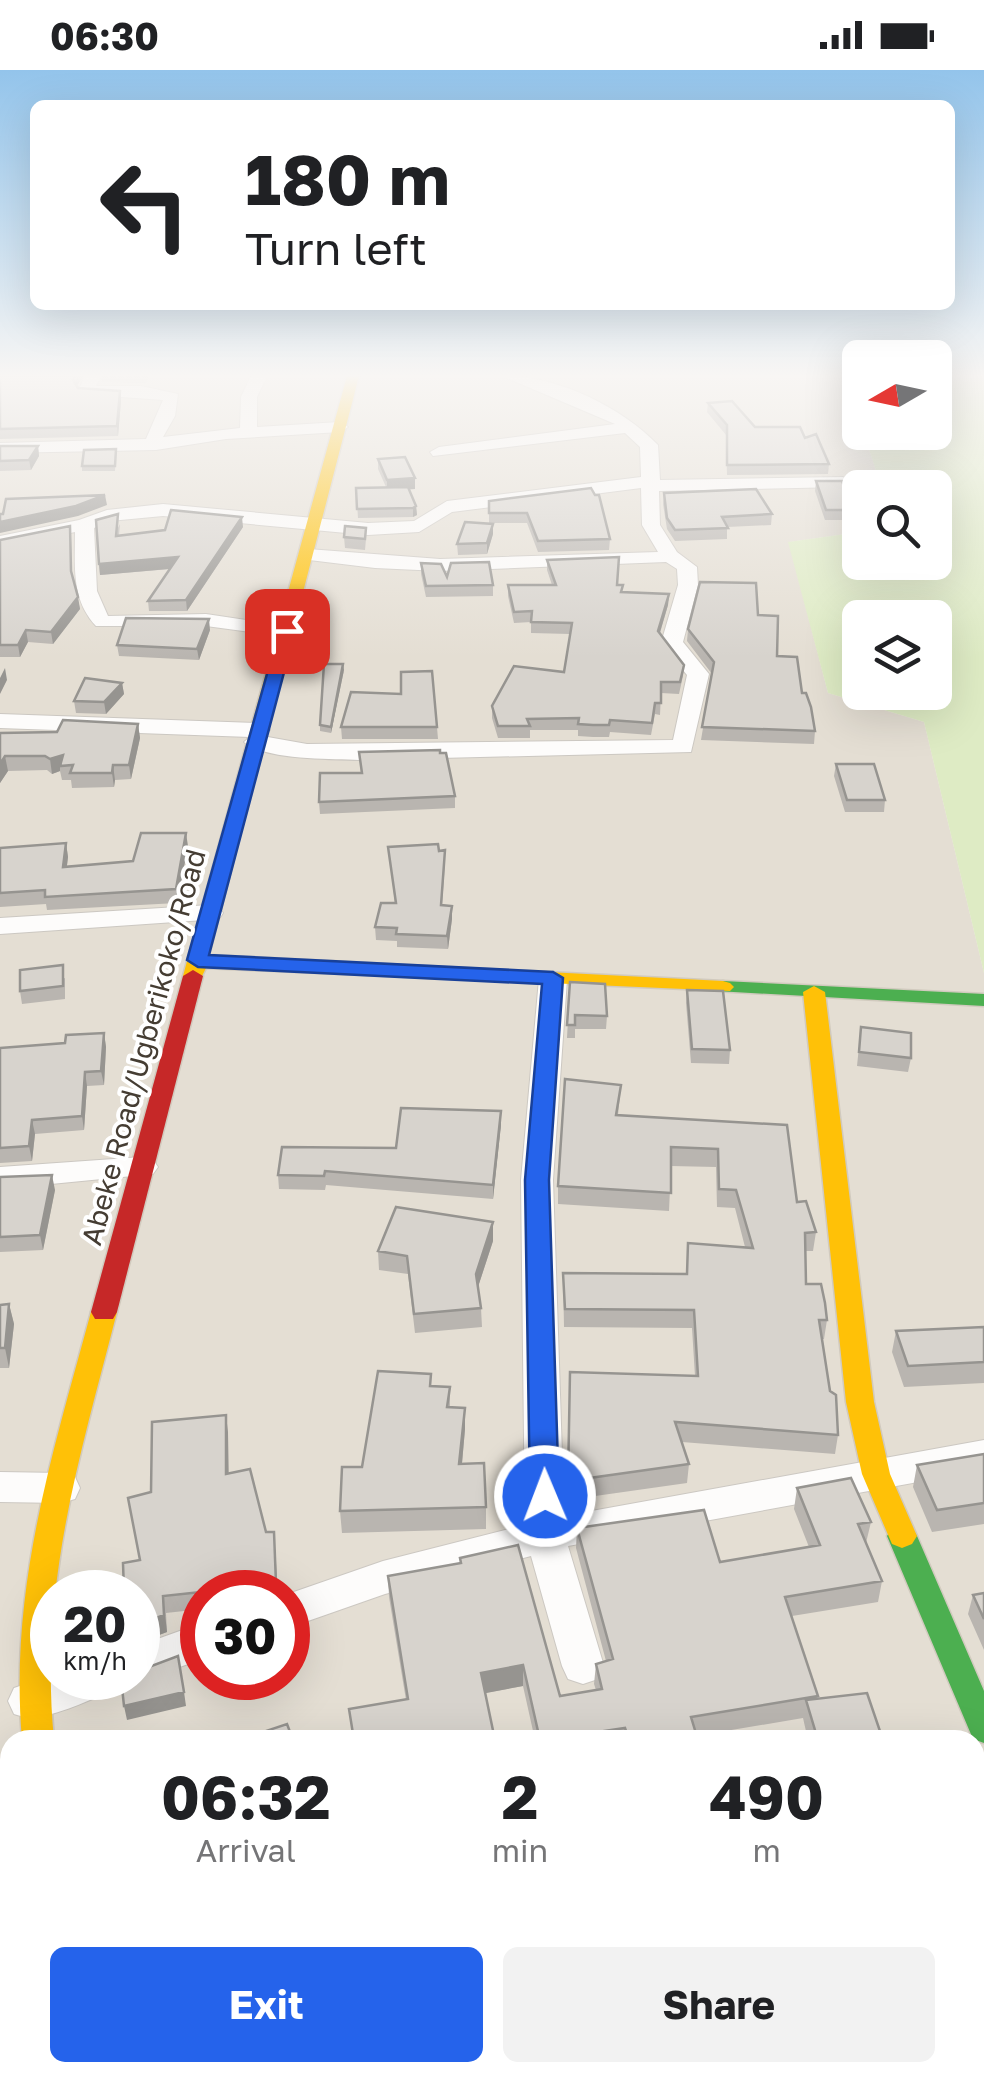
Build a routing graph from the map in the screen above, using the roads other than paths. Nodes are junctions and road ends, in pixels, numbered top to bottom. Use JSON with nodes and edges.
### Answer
{"nodes":[{"id":1,"x":329,"y":470,"type":"edge"},
{"id":2,"x":650,"y":470,"type":"edge"},
{"id":3,"x":842,"y":482,"type":"edge"},
{"id":4,"x":650,"y":483,"type":"junction"},
{"id":5,"x":316,"y":523,"type":"junction"},
{"id":6,"x":84,"y":525,"type":"junction"},
{"id":7,"x":0,"y":542,"type":"edge"},
{"id":8,"x":308,"y":555,"type":"junction"},
{"id":9,"x":670,"y":556,"type":"junction"},
{"id":10,"x":287,"y":631,"type":"junction"},
{"id":11,"x":0,"y":722,"type":"edge"},
{"id":12,"x":258,"y":736,"type":"junction"},
{"id":13,"x":210,"y":913,"type":"junction"},
{"id":14,"x":0,"y":926,"type":"edge"},
{"id":15,"x":198,"y":960,"type":"junction"},
{"id":16,"x":553,"y":978,"type":"junction"},
{"id":17,"x":814,"y":992,"type":"junction"},
{"id":18,"x":984,"y":1000,"type":"edge"},
{"id":19,"x":142,"y":1167,"type":"junction"},
{"id":20,"x":0,"y":1178,"type":"edge"},
{"id":21,"x":984,"y":1455,"type":"edge"},
{"id":22,"x":876,"y":1474,"type":"junction"},
{"id":23,"x":0,"y":1487,"type":"edge"},
{"id":24,"x":61,"y":1488,"type":"junction"},
{"id":25,"x":545,"y":1536,"type":"junction"},
{"id":26,"x":310,"y":1603,"type":"edge"},
{"id":27,"x":584,"y":1666,"type":"dead end"},
{"id":28,"x":65,"y":1700,"type":"edge"},
{"id":29,"x":33,"y":1721,"type":"edge"},
{"id":30,"x":984,"y":1729,"type":"edge"}],
"edges":[{"from":1,"to":5,"type":"street","name":"Abeke Road/Ugberikoko/Road"},
{"from":2,"to":4,"type":"street"},
{"from":3,"to":4,"type":"street"},
{"from":4,"to":5,"type":"street"},
{"from":4,"to":9,"type":"street"},
{"from":5,"to":6,"type":"street"},
{"from":5,"to":8,"type":"street","name":"Abeke Road/Ugberikoko/Road"},
{"from":6,"to":7,"type":"street"},
{"from":6,"to":10,"type":"street"},
{"from":8,"to":9,"type":"street"},
{"from":8,"to":10,"type":"street","name":"Abeke Road/Ugberikoko/Road"},
{"from":9,"to":12,"type":"street"},
{"from":10,"to":12,"type":"street","name":"Abeke Road/Ugberikoko/Road"},
{"from":11,"to":12,"type":"street"},
{"from":12,"to":13,"type":"street","name":"Abeke Road/Ugberikoko/Road"},
{"from":13,"to":14,"type":"street"},
{"from":13,"to":15,"type":"street","name":"Abeke Road/Ugberikoko/Road"},
{"from":15,"to":16,"type":"street"},
{"from":15,"to":19,"type":"street","name":"Abeke Road/Ugberikoko/Road"},
{"from":16,"to":17,"type":"street"},
{"from":16,"to":25,"type":"street"},
{"from":17,"to":18,"type":"street"},
{"from":17,"to":22,"type":"street"},
{"from":19,"to":20,"type":"street"},
{"from":19,"to":24,"type":"street","name":"Abeke Road/Ugberikoko/Road"},
{"from":21,"to":22,"type":"street"},
{"from":22,"to":25,"type":"street"},
{"from":22,"to":30,"type":"street"},
{"from":23,"to":24,"type":"street"},
{"from":24,"to":29,"type":"street","name":"Abeke Road/Ugberikoko/Road"},
{"from":25,"to":26,"type":"street"},
{"from":25,"to":27,"type":"street"},
{"from":28,"to":29,"type":"street"}]}
